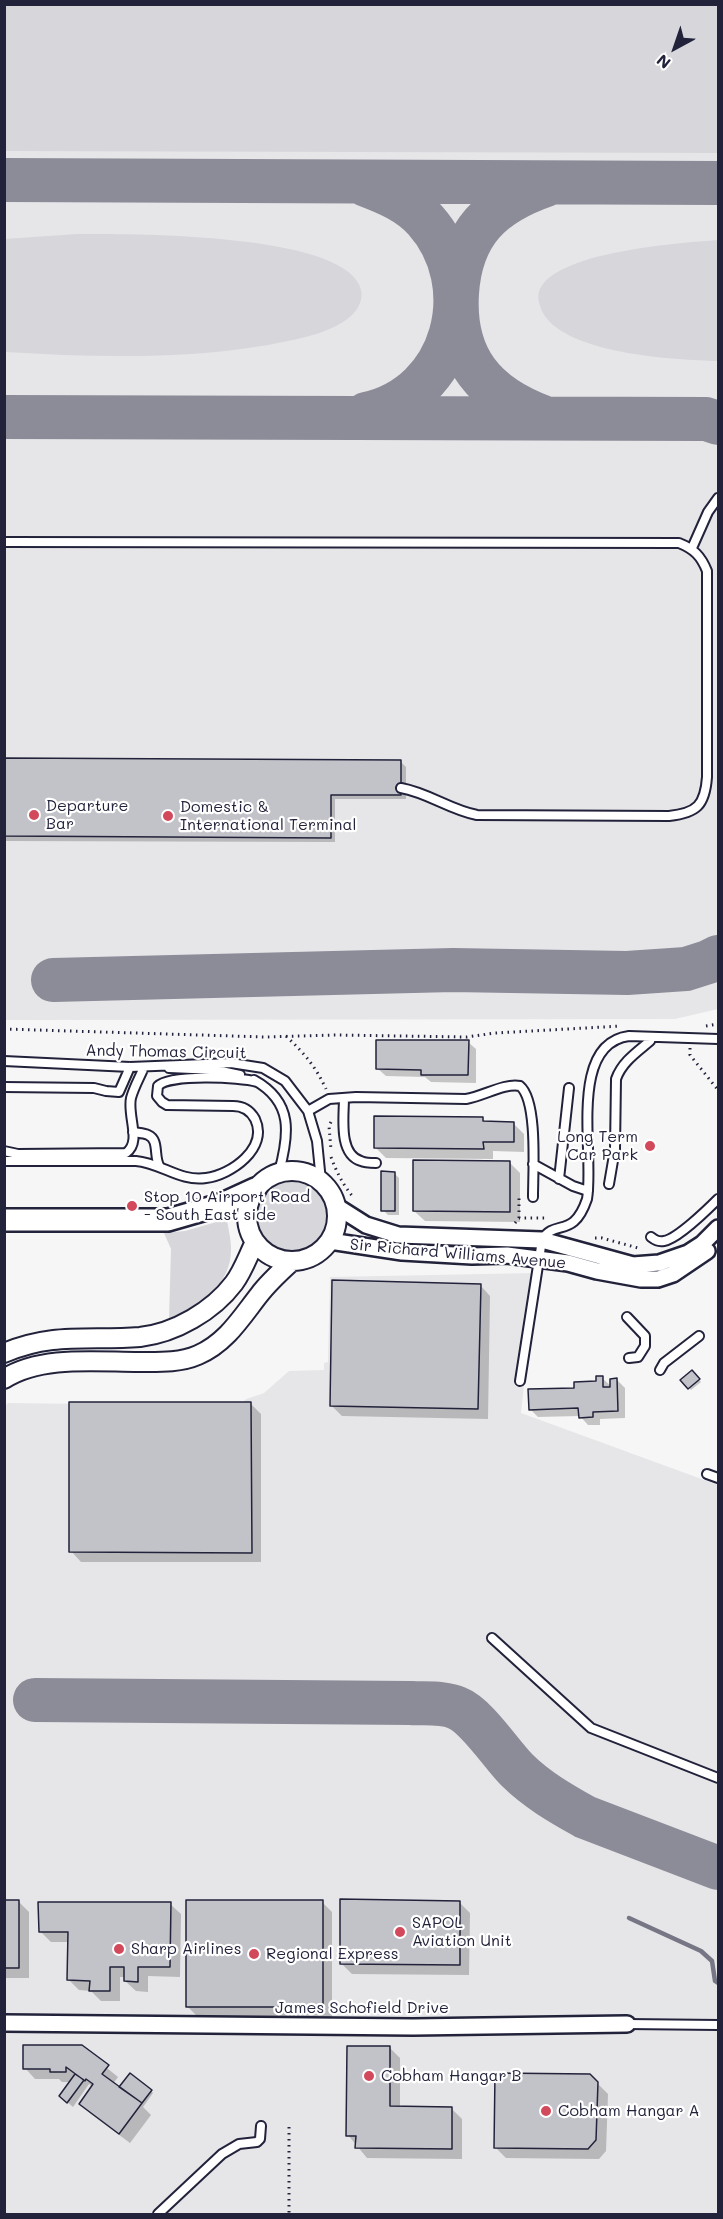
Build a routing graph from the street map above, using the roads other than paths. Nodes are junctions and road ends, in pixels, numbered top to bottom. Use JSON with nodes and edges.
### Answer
{"nodes":[{"id":1,"x":718,"y":498,"type":"edge"},
{"id":2,"x":4,"y":542,"type":"edge"},
{"id":3,"x":692,"y":548,"type":"junction"},
{"id":4,"x":401,"y":788,"type":"dead end"},
{"id":5,"x":718,"y":1039,"type":"edge"},
{"id":6,"x":650,"y":1041,"type":"dead end"},
{"id":7,"x":4,"y":1061,"type":"edge"},
{"id":8,"x":130,"y":1066,"type":"junction"},
{"id":9,"x":144,"y":1066,"type":"junction"},
{"id":10,"x":158,"y":1066,"type":"junction"},
{"id":11,"x":257,"y":1082,"type":"junction"},
{"id":12,"x":4,"y":1088,"type":"edge"},
{"id":13,"x":569,"y":1088,"type":"dead end"},
{"id":14,"x":344,"y":1098,"type":"junction"},
{"id":15,"x":308,"y":1111,"type":"junction"},
{"id":16,"x":133,"y":1132,"type":"junction"},
{"id":17,"x":4,"y":1151,"type":"edge"},
{"id":18,"x":4,"y":1161,"type":"edge"},
{"id":19,"x":376,"y":1163,"type":"dead end"},
{"id":20,"x":533,"y":1164,"type":"junction"},
{"id":21,"x":160,"y":1167,"type":"junction"},
{"id":22,"x":279,"y":1172,"type":"junction"},
{"id":23,"x":559,"y":1179,"type":"junction"},
{"id":24,"x":321,"y":1181,"type":"junction"},
{"id":25,"x":609,"y":1184,"type":"dead end"},
{"id":26,"x":255,"y":1188,"type":"junction"},
{"id":27,"x":588,"y":1191,"type":"junction"},
{"id":28,"x":533,"y":1197,"type":"dead end"},
{"id":29,"x":718,"y":1200,"type":"edge"},
{"id":30,"x":336,"y":1206,"type":"junction"},
{"id":31,"x":4,"y":1219,"type":"edge"},
{"id":32,"x":718,"y":1228,"type":"edge"},
{"id":33,"x":651,"y":1237,"type":"dead end"},
{"id":34,"x":542,"y":1240,"type":"junction"},
{"id":35,"x":330,"y":1241,"type":"junction"},
{"id":36,"x":255,"y":1242,"type":"junction"},
{"id":37,"x":718,"y":1242,"type":"edge"},
{"id":38,"x":539,"y":1259,"type":"junction"},
{"id":39,"x":291,"y":1262,"type":"junction"},
{"id":40,"x":627,"y":1317,"type":"dead end"},
{"id":41,"x":699,"y":1336,"type":"dead end"},
{"id":42,"x":4,"y":1353,"type":"edge"},
{"id":43,"x":629,"y":1358,"type":"dead end"},
{"id":44,"x":660,"y":1370,"type":"dead end"},
{"id":45,"x":4,"y":1379,"type":"edge"},
{"id":46,"x":520,"y":1381,"type":"dead end"},
{"id":47,"x":707,"y":1474,"type":"dead end"},
{"id":48,"x":718,"y":1478,"type":"edge"},
{"id":49,"x":492,"y":1638,"type":"dead end"},
{"id":50,"x":718,"y":1778,"type":"edge"},
{"id":51,"x":4,"y":2022,"type":"edge"},
{"id":52,"x":627,"y":2024,"type":"joint"},
{"id":53,"x":718,"y":2025,"type":"edge"},
{"id":54,"x":261,"y":2126,"type":"dead end"},
{"id":55,"x":158,"y":2214,"type":"edge"}],
"edges":[{"from":1,"to":3,"type":"lane"},
{"from":2,"to":3,"type":"lane"},
{"from":3,"to":4,"type":"lane"},
{"from":5,"to":27,"type":"lane"},
{"from":6,"to":25,"type":"lane"},
{"from":7,"to":8,"type":"lane","name":"Andy Thomas Circuit"},
{"from":8,"to":9,"type":"lane","name":"Andy Thomas Circuit"},
{"from":8,"to":12,"type":"lane"},
{"from":9,"to":10,"type":"lane","name":"Andy Thomas Circuit"},
{"from":9,"to":16,"type":"lane"},
{"from":10,"to":11,"type":"lane"},
{"from":10,"to":15,"type":"lane","name":"Andy Thomas Circuit"},
{"from":11,"to":21,"type":"lane"},
{"from":11,"to":22,"type":"lane"},
{"from":13,"to":23,"type":"lane"},
{"from":14,"to":15,"type":"lane"},
{"from":14,"to":19,"type":"lane"},
{"from":14,"to":20,"type":"lane"},
{"from":15,"to":24,"type":"lane","name":"Andy Thomas Circuit"},
{"from":16,"to":17,"type":"lane"},
{"from":16,"to":21,"type":"lane"},
{"from":18,"to":21,"type":"lane"},
{"from":20,"to":23,"type":"lane"},
{"from":20,"to":28,"type":"lane"},
{"from":22,"to":24,"type":"street"},
{"from":22,"to":26,"type":"street"},
{"from":23,"to":27,"type":"lane"},
{"from":24,"to":30,"type":"street"},
{"from":26,"to":31,"type":"main road"},
{"from":26,"to":36,"type":"street"},
{"from":27,"to":34,"type":"lane"},
{"from":29,"to":33,"type":"lane"},
{"from":30,"to":34,"type":"street","name":"Sir Richard Williams Avenue"},
{"from":30,"to":35,"type":"street"},
{"from":32,"to":34,"type":"street","name":"Sir Richard Williams Avenue"},
{"from":34,"to":38,"type":"lane"},
{"from":35,"to":38,"type":"street","name":"Sir Richard Williams Avenue"},
{"from":35,"to":39,"type":"street"},
{"from":36,"to":39,"type":"street"},
{"from":36,"to":42,"type":"street"},
{"from":37,"to":38,"type":"street","name":"Sir Richard Williams Avenue"},
{"from":38,"to":46,"type":"lane"},
{"from":39,"to":45,"type":"street"},
{"from":40,"to":43,"type":"lane"},
{"from":41,"to":44,"type":"lane"},
{"from":47,"to":48,"type":"lane"},
{"from":49,"to":50,"type":"lane"},
{"from":51,"to":52,"type":"street","name":"James Schofield Drive"},
{"from":52,"to":53,"type":"lane","name":"James Schofield Drive"},
{"from":54,"to":55,"type":"lane"}]}
